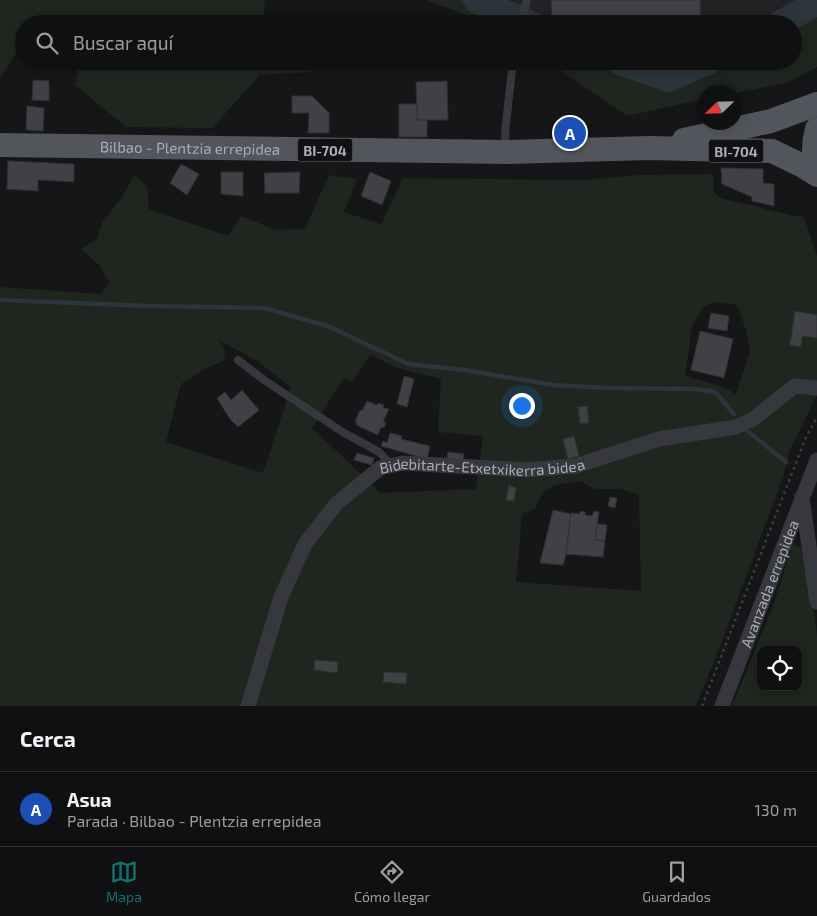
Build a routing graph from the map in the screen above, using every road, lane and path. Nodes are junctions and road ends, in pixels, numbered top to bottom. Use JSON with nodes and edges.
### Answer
{"nodes":[{"id":1,"x":527,"y":0,"type":"edge"},
{"id":2,"x":524,"y":15,"type":"edge"},
{"id":3,"x":512,"y":70,"type":"edge"},
{"id":4,"x":817,"y":104,"type":"edge"},
{"id":5,"x":817,"y":129,"type":"edge"},
{"id":6,"x":0,"y":145,"type":"edge"},
{"id":7,"x":649,"y":148,"type":"junction"},
{"id":8,"x":507,"y":152,"type":"junction"},
{"id":9,"x":817,"y":170,"type":"edge"},
{"id":10,"x":817,"y":175,"type":"edge"},
{"id":11,"x":238,"y":360,"type":"dead end"},
{"id":12,"x":817,"y":388,"type":"edge"},
{"id":13,"x":817,"y":417,"type":"edge"},
{"id":14,"x":817,"y":460,"type":"edge"},
{"id":15,"x":392,"y":466,"type":"junction"},
{"id":16,"x":802,"y":496,"type":"junction"},
{"id":17,"x":817,"y":602,"type":"edge"},
{"id":18,"x":248,"y":706,"type":"edge"},
{"id":19,"x":702,"y":706,"type":"edge"},
{"id":20,"x":722,"y":706,"type":"edge"}],
"edges":[{"from":1,"to":2,"type":"lane"},
{"from":3,"to":8,"type":"lane"},
{"from":4,"to":7,"type":"main road","number":"BI-704"},
{"from":5,"to":9,"type":"main road"},
{"from":6,"to":8,"type":"main road","name":"Bilbao - Plentzia errepidea","number":"BI-704"},
{"from":7,"to":8,"type":"main road","name":"Bilbao - Plentzia errepidea","number":"BI-704"},
{"from":7,"to":10,"type":"main road","number":"BI-704"},
{"from":11,"to":15,"type":"lane"},
{"from":12,"to":15,"type":"street","name":"Bidebitarte-Etxetxikerra bidea"},
{"from":13,"to":19,"type":"path"},
{"from":14,"to":16,"type":"street","name":"Avanzada errepidea"},
{"from":15,"to":18,"type":"street","name":"Bidebitarte-Etxetxikerra bidea"},
{"from":16,"to":17,"type":"street"},
{"from":16,"to":20,"type":"street","name":"Avanzada errepidea"}]}
